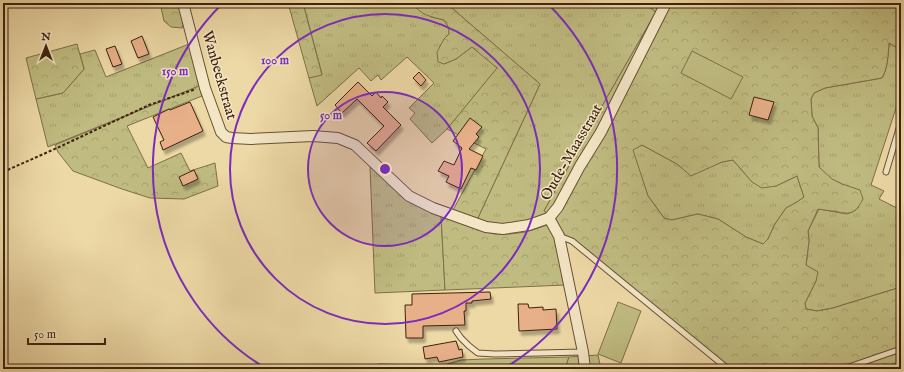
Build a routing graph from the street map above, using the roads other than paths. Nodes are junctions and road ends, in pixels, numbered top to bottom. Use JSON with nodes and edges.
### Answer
{"nodes":[{"id":1,"x":183,"y":3,"type":"edge"},
{"id":2,"x":666,"y":3,"type":"edge"},
{"id":3,"x":901,"y":122,"type":"edge"},
{"id":4,"x":886,"y":172,"type":"dead end"},
{"id":5,"x":549,"y":218,"type":"junction"},
{"id":6,"x":559,"y":236,"type":"junction"},
{"id":7,"x":456,"y":331,"type":"dead end"},
{"id":8,"x":901,"y":349,"type":"edge"},
{"id":9,"x":583,"y":352,"type":"junction"},
{"id":10,"x":585,"y":369,"type":"edge"},
{"id":11,"x":728,"y":369,"type":"edge"},
{"id":12,"x":843,"y":369,"type":"edge"}],
"edges":[{"from":1,"to":5,"type":"street","name":"Wanbeekstraat"},
{"from":2,"to":5,"type":"street","name":"Oude-Maasstraat"},
{"from":3,"to":4,"type":"lane"},
{"from":5,"to":6,"type":"street","name":"Oude-Maasstraat"},
{"from":6,"to":9,"type":"street","name":"Oude-Maasstraat"},
{"from":6,"to":11,"type":"lane"},
{"from":7,"to":9,"type":"lane"},
{"from":8,"to":12,"type":"lane"},
{"from":9,"to":10,"type":"street","name":"Oude-Maasstraat"}]}
